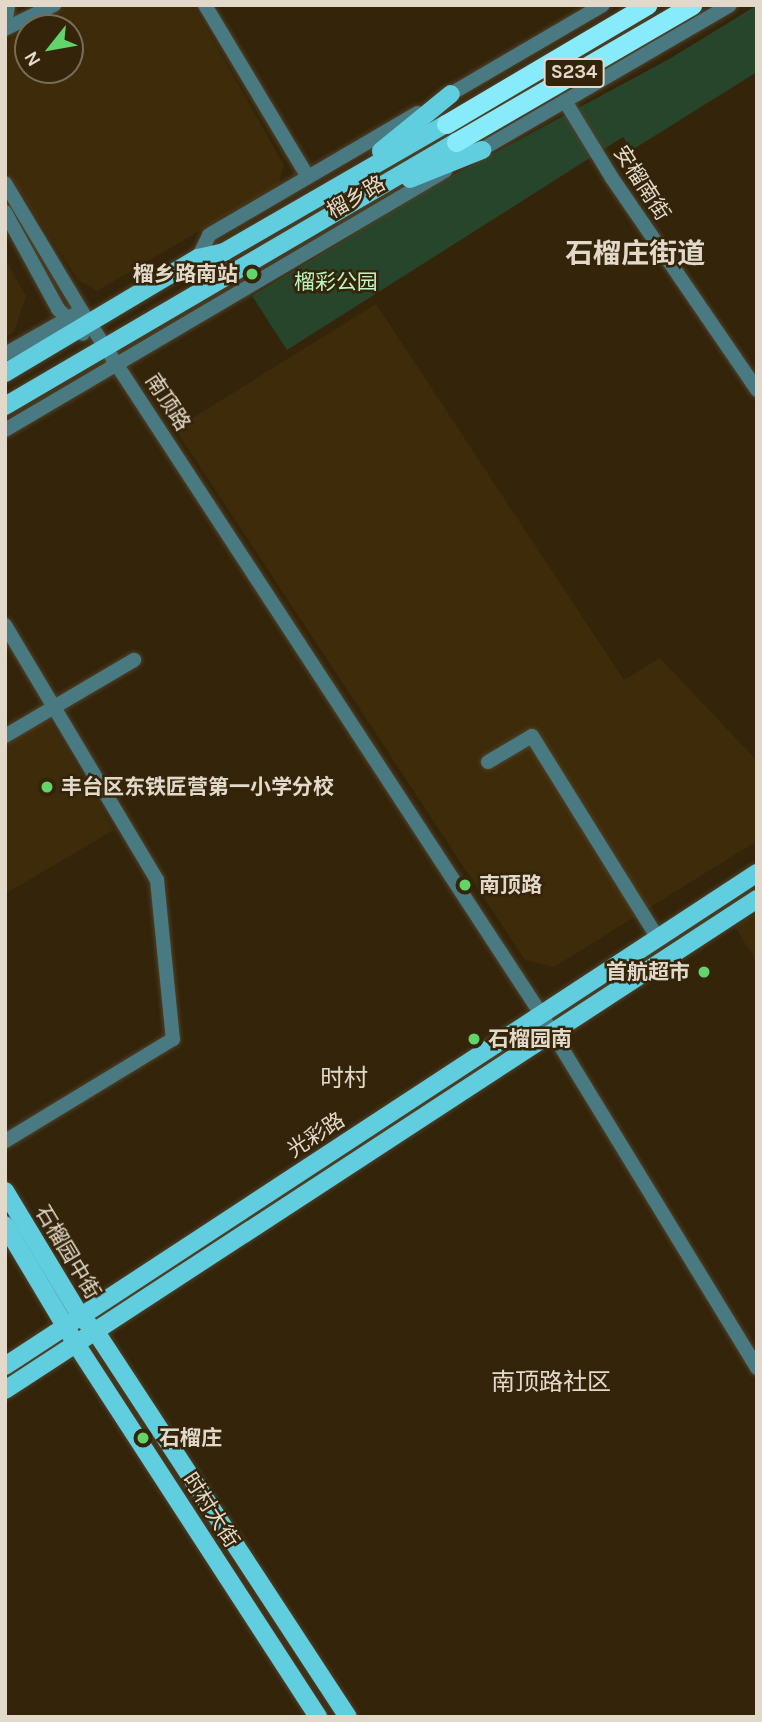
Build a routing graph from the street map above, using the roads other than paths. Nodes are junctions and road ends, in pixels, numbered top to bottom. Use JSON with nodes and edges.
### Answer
{"nodes":[{"id":1,"x":8,"y":5,"type":"edge"},
{"id":2,"x":54,"y":5,"type":"edge"},
{"id":3,"x":205,"y":5,"type":"edge"},
{"id":4,"x":603,"y":5,"type":"edge"},
{"id":5,"x":647,"y":5,"type":"edge"},
{"id":6,"x":692,"y":5,"type":"edge"},
{"id":7,"x":730,"y":5,"type":"edge"},
{"id":8,"x":5,"y":27,"type":"edge"},
{"id":9,"x":452,"y":94,"type":"junction"},
{"id":10,"x":565,"y":102,"type":"junction"},
{"id":11,"x":446,"y":124,"type":"joint"},
{"id":12,"x":456,"y":142,"type":"joint"},
{"id":13,"x":482,"y":150,"type":"junction"},
{"id":14,"x":307,"y":177,"type":"junction"},
{"id":15,"x":5,"y":183,"type":"edge"},
{"id":16,"x":341,"y":184,"type":"junction"},
{"id":17,"x":355,"y":202,"type":"junction"},
{"id":18,"x":5,"y":212,"type":"edge"},
{"id":19,"x":198,"y":258,"type":"junction"},
{"id":20,"x":79,"y":321,"type":"junction"},
{"id":21,"x":105,"y":347,"type":"junction"},
{"id":22,"x":5,"y":354,"type":"edge"},
{"id":23,"x":118,"y":363,"type":"junction"},
{"id":24,"x":5,"y":373,"type":"edge"},
{"id":25,"x":757,"y":390,"type":"edge"},
{"id":26,"x":5,"y":406,"type":"edge"},
{"id":27,"x":5,"y":430,"type":"edge"},
{"id":28,"x":5,"y":625,"type":"edge"},
{"id":29,"x":134,"y":660,"type":"dead end"},
{"id":30,"x":54,"y":707,"type":"junction"},
{"id":31,"x":5,"y":736,"type":"edge"},
{"id":32,"x":488,"y":762,"type":"dead end"},
{"id":33,"x":757,"y":873,"type":"edge"},
{"id":34,"x":757,"y":899,"type":"edge"},
{"id":35,"x":657,"y":937,"type":"junction"},
{"id":36,"x":541,"y":1014,"type":"junction"},
{"id":37,"x":551,"y":1031,"type":"junction"},
{"id":38,"x":5,"y":1141,"type":"edge"},
{"id":39,"x":5,"y":1191,"type":"edge"},
{"id":40,"x":5,"y":1225,"type":"edge"},
{"id":41,"x":73,"y":1322,"type":"junction"},
{"id":42,"x":96,"y":1332,"type":"junction"},
{"id":43,"x":76,"y":1345,"type":"junction"},
{"id":44,"x":5,"y":1366,"type":"edge"},
{"id":45,"x":757,"y":1368,"type":"edge"},
{"id":46,"x":5,"y":1390,"type":"edge"},
{"id":47,"x":318,"y":1717,"type":"edge"},
{"id":48,"x":348,"y":1717,"type":"edge"}],
"edges":[{"from":1,"to":8,"type":"street"},
{"from":2,"to":8,"type":"street"},
{"from":3,"to":14,"type":"street"},
{"from":4,"to":9,"type":"street","name":"榴乡路"},
{"from":5,"to":11,"type":"highway","name":"榴乡路","number":"S234"},
{"from":6,"to":12,"type":"highway","name":"榴乡路","number":"S234"},
{"from":7,"to":10,"type":"street","name":"榴乡路"},
{"from":9,"to":14,"type":"street","name":"榴乡路"},
{"from":9,"to":16,"type":"main road"},
{"from":10,"to":13,"type":"street","name":"榴乡路"},
{"from":10,"to":25,"type":"street","name":"安榴南街"},
{"from":11,"to":16,"type":"main road","name":"榴乡路"},
{"from":12,"to":17,"type":"main road","name":"榴乡路"},
{"from":13,"to":17,"type":"main road"},
{"from":13,"to":23,"type":"street","name":"榴乡路"},
{"from":14,"to":19,"type":"street","name":"榴乡路"},
{"from":15,"to":20,"type":"street","name":"南顶路"},
{"from":16,"to":19,"type":"main road","name":"榴乡路"},
{"from":17,"to":21,"type":"main road","name":"榴乡路"},
{"from":18,"to":20,"type":"street","name":"南顶路"},
{"from":19,"to":20,"type":"main road","name":"榴乡路"},
{"from":20,"to":21,"type":"street","name":"南顶路"},
{"from":20,"to":22,"type":"street","name":"榴乡路"},
{"from":20,"to":24,"type":"main road","name":"榴乡路"},
{"from":21,"to":23,"type":"street","name":"南顶路"},
{"from":21,"to":26,"type":"main road","name":"榴乡路"},
{"from":23,"to":27,"type":"street","name":"榴乡路"},
{"from":23,"to":36,"type":"street","name":"南顶路"},
{"from":28,"to":30,"type":"street"},
{"from":29,"to":30,"type":"street"},
{"from":30,"to":31,"type":"street"},
{"from":30,"to":38,"type":"street"},
{"from":32,"to":35,"type":"street"},
{"from":33,"to":35,"type":"main road","name":"光彩路"},
{"from":34,"to":37,"type":"main road","name":"光彩路"},
{"from":35,"to":36,"type":"main road","name":"光彩路"},
{"from":36,"to":37,"type":"street","name":"南顶路"},
{"from":36,"to":41,"type":"main road","name":"光彩路"},
{"from":37,"to":42,"type":"main road","name":"光彩路"},
{"from":37,"to":45,"type":"street","name":"南顶路"},
{"from":39,"to":41,"type":"main road","name":"石榴园中街"},
{"from":40,"to":41,"type":"main road","name":"石榴园中街"},
{"from":41,"to":42,"type":"main road","name":"石榴园中街"},
{"from":41,"to":43,"type":"main road","name":"时村大街"},
{"from":41,"to":44,"type":"main road","name":"光彩路"},
{"from":42,"to":43,"type":"main road","name":"光彩路"},
{"from":42,"to":48,"type":"main road","name":"时村大街"},
{"from":43,"to":46,"type":"main road","name":"光彩路"},
{"from":43,"to":47,"type":"main road","name":"时村大街"}]}
